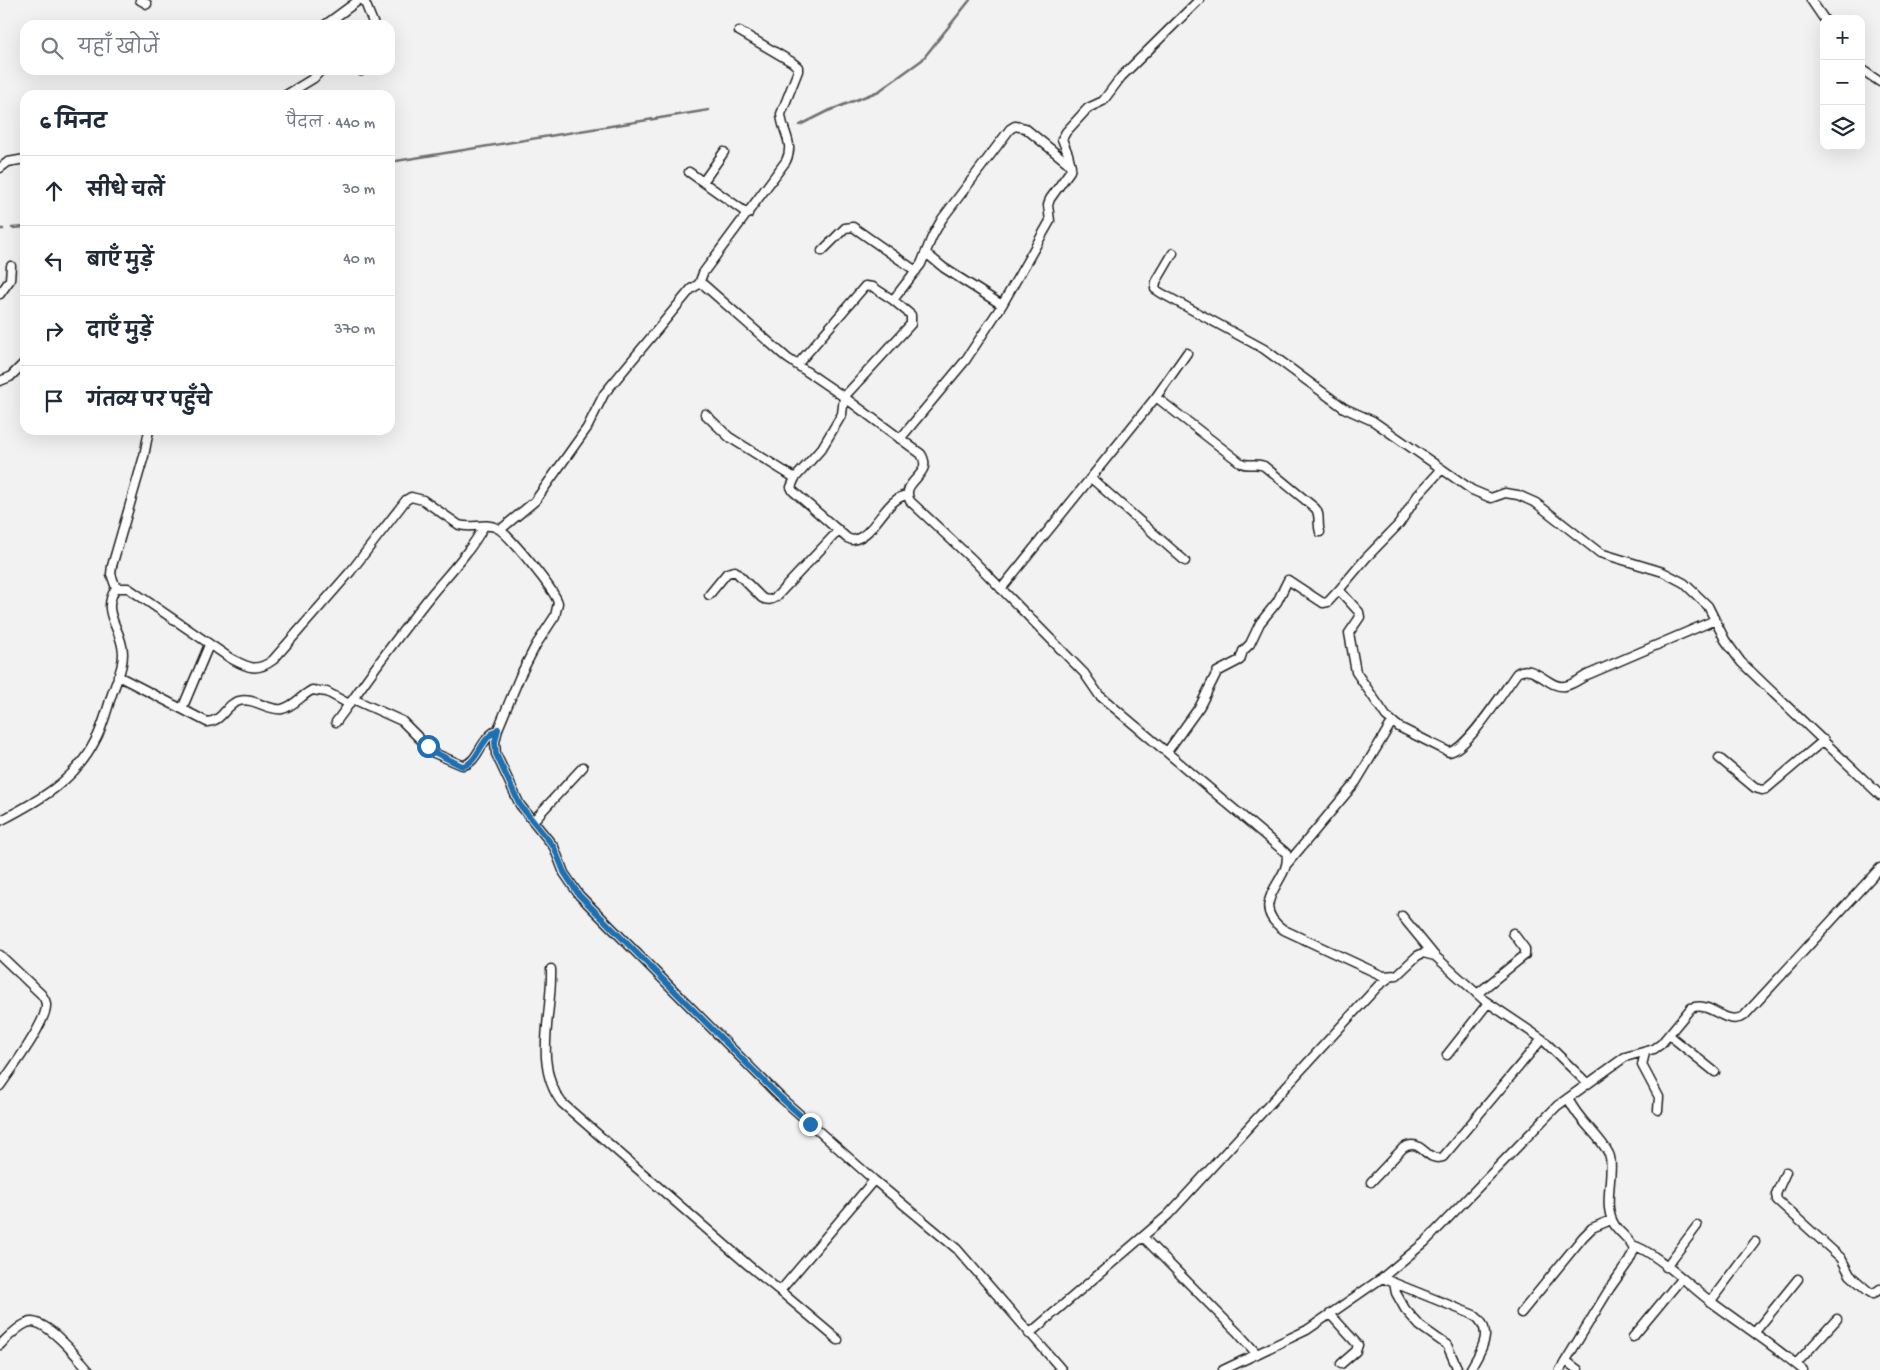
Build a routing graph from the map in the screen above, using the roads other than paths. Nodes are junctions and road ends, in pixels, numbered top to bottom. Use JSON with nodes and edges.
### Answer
{"nodes":[{"id":1,"x":358,"y":0,"type":"edge"},
{"id":2,"x":364,"y":0,"type":"edge"},
{"id":3,"x":1199,"y":0,"type":"edge"},
{"id":4,"x":1811,"y":0,"type":"edge"},
{"id":5,"x":1821,"y":15,"type":"edge"},
{"id":6,"x":331,"y":20,"type":"edge"},
{"id":7,"x":372,"y":20,"type":"edge"},
{"id":8,"x":739,"y":31,"type":"dead end"},
{"id":9,"x":1865,"y":72,"type":"edge"},
{"id":10,"x":317,"y":75,"type":"edge"},
{"id":11,"x":1880,"y":82,"type":"edge"},
{"id":12,"x":294,"y":90,"type":"edge"},
{"id":13,"x":724,"y":152,"type":"dead end"},
{"id":14,"x":20,"y":160,"type":"edge"},
{"id":15,"x":1071,"y":167,"type":"junction"},
{"id":16,"x":0,"y":168,"type":"edge"},
{"id":17,"x":688,"y":172,"type":"dead end"},
{"id":18,"x":703,"y":182,"type":"junction"},
{"id":19,"x":748,"y":214,"type":"junction"},
{"id":20,"x":822,"y":251,"type":"dead end"},
{"id":21,"x":1172,"y":253,"type":"dead end"},
{"id":22,"x":927,"y":254,"type":"junction"},
{"id":23,"x":11,"y":266,"type":"dead end"},
{"id":24,"x":916,"y":271,"type":"junction"},
{"id":25,"x":700,"y":284,"type":"junction"},
{"id":26,"x":0,"y":294,"type":"edge"},
{"id":27,"x":893,"y":300,"type":"junction"},
{"id":28,"x":1002,"y":305,"type":"junction"},
{"id":29,"x":1187,"y":353,"type":"dead end"},
{"id":30,"x":797,"y":365,"type":"junction"},
{"id":31,"x":20,"y":367,"type":"edge"},
{"id":32,"x":0,"y":382,"type":"edge"},
{"id":33,"x":844,"y":397,"type":"junction"},
{"id":34,"x":1156,"y":397,"type":"junction"},
{"id":35,"x":705,"y":414,"type":"dead end"},
{"id":36,"x":147,"y":435,"type":"edge"},
{"id":37,"x":900,"y":439,"type":"junction"},
{"id":38,"x":1442,"y":469,"type":"junction"},
{"id":39,"x":795,"y":478,"type":"junction"},
{"id":40,"x":1091,"y":478,"type":"junction"},
{"id":41,"x":907,"y":495,"type":"junction"},
{"id":42,"x":484,"y":526,"type":"junction"},
{"id":43,"x":500,"y":530,"type":"junction"},
{"id":44,"x":839,"y":530,"type":"junction"},
{"id":45,"x":1320,"y":532,"type":"dead end"},
{"id":46,"x":1186,"y":561,"type":"dead end"},
{"id":47,"x":116,"y":588,"type":"junction"},
{"id":48,"x":1001,"y":588,"type":"junction"},
{"id":49,"x":1339,"y":590,"type":"junction"},
{"id":50,"x":709,"y":595,"type":"dead end"},
{"id":51,"x":1714,"y":620,"type":"junction"},
{"id":52,"x":209,"y":645,"type":"junction"},
{"id":53,"x":118,"y":676,"type":"junction"},
{"id":54,"x":351,"y":701,"type":"junction"},
{"id":55,"x":182,"y":710,"type":"junction"},
{"id":56,"x":336,"y":722,"type":"dead end"},
{"id":57,"x":1392,"y":722,"type":"junction"},
{"id":58,"x":498,"y":729,"type":"junction"},
{"id":59,"x":1824,"y":740,"type":"junction"},
{"id":60,"x":1168,"y":752,"type":"junction"},
{"id":61,"x":1719,"y":758,"type":"dead end"},
{"id":62,"x":583,"y":767,"type":"dead end"},
{"id":63,"x":1880,"y":794,"type":"edge"},
{"id":64,"x":0,"y":821,"type":"edge"},
{"id":65,"x":533,"y":821,"type":"junction"},
{"id":66,"x":1287,"y":864,"type":"junction"},
{"id":67,"x":1880,"y":868,"type":"edge"},
{"id":68,"x":1402,"y":916,"type":"dead end"},
{"id":69,"x":1513,"y":933,"type":"dead end"},
{"id":70,"x":0,"y":954,"type":"edge"},
{"id":71,"x":1434,"y":956,"type":"junction"},
{"id":72,"x":551,"y":969,"type":"dead end"},
{"id":73,"x":1390,"y":977,"type":"junction"},
{"id":74,"x":1476,"y":994,"type":"junction"},
{"id":75,"x":1488,"y":1003,"type":"junction"},
{"id":76,"x":1669,"y":1035,"type":"junction"},
{"id":77,"x":1542,"y":1039,"type":"junction"},
{"id":78,"x":1645,"y":1052,"type":"junction"},
{"id":79,"x":1447,"y":1055,"type":"dead end"},
{"id":80,"x":1715,"y":1072,"type":"dead end"},
{"id":81,"x":1588,"y":1084,"type":"junction"},
{"id":82,"x":0,"y":1086,"type":"edge"},
{"id":83,"x":1568,"y":1098,"type":"junction"},
{"id":84,"x":1658,"y":1110,"type":"dead end"},
{"id":85,"x":1786,"y":1172,"type":"dead end"},
{"id":86,"x":874,"y":1180,"type":"junction"},
{"id":87,"x":1371,"y":1182,"type":"dead end"},
{"id":88,"x":1611,"y":1220,"type":"junction"},
{"id":89,"x":1697,"y":1226,"type":"dead end"},
{"id":90,"x":1143,"y":1237,"type":"junction"},
{"id":91,"x":1755,"y":1242,"type":"dead end"},
{"id":92,"x":1632,"y":1245,"type":"junction"},
{"id":93,"x":1666,"y":1267,"type":"junction"},
{"id":94,"x":1382,"y":1278,"type":"junction"},
{"id":95,"x":1681,"y":1279,"type":"junction"},
{"id":96,"x":1798,"y":1279,"type":"dead end"},
{"id":97,"x":1394,"y":1283,"type":"junction"},
{"id":98,"x":780,"y":1290,"type":"junction"},
{"id":99,"x":1880,"y":1290,"type":"edge"},
{"id":100,"x":1710,"y":1302,"type":"junction"},
{"id":101,"x":1521,"y":1313,"type":"dead end"},
{"id":102,"x":1330,"y":1314,"type":"junction"},
{"id":103,"x":1837,"y":1319,"type":"dead end"},
{"id":104,"x":1755,"y":1332,"type":"junction"},
{"id":105,"x":1029,"y":1334,"type":"junction"},
{"id":106,"x":1633,"y":1337,"type":"dead end"},
{"id":107,"x":838,"y":1340,"type":"dead end"},
{"id":108,"x":0,"y":1345,"type":"edge"},
{"id":109,"x":1257,"y":1354,"type":"junction"},
{"id":110,"x":1566,"y":1361,"type":"junction"},
{"id":111,"x":1341,"y":1364,"type":"dead end"},
{"id":112,"x":1796,"y":1364,"type":"junction"},
{"id":113,"x":1235,"y":1367,"type":"edge"},
{"id":114,"x":89,"y":1370,"type":"edge"},
{"id":115,"x":1062,"y":1370,"type":"edge"},
{"id":116,"x":1223,"y":1370,"type":"edge"},
{"id":117,"x":1458,"y":1370,"type":"edge"},
{"id":118,"x":1470,"y":1370,"type":"edge"},
{"id":119,"x":1560,"y":1370,"type":"edge"},
{"id":120,"x":1578,"y":1370,"type":"edge"},
{"id":121,"x":1803,"y":1370,"type":"edge"}],
"edges":[{"from":1,"to":6,"type":"street"},
{"from":2,"to":7,"type":"street"},
{"from":3,"to":15,"type":"street"},
{"from":4,"to":5,"type":"street"},
{"from":8,"to":19,"type":"street"},
{"from":9,"to":11,"type":"street"},
{"from":10,"to":12,"type":"street"},
{"from":13,"to":18,"type":"street"},
{"from":14,"to":16,"type":"street"},
{"from":15,"to":22,"type":"street"},
{"from":15,"to":28,"type":"street"},
{"from":17,"to":18,"type":"street"},
{"from":18,"to":19,"type":"street"},
{"from":19,"to":25,"type":"street"},
{"from":20,"to":24,"type":"street"},
{"from":21,"to":38,"type":"street"},
{"from":22,"to":24,"type":"street"},
{"from":22,"to":28,"type":"street"},
{"from":23,"to":26,"type":"street"},
{"from":24,"to":27,"type":"street"},
{"from":25,"to":30,"type":"street"},
{"from":25,"to":43,"type":"street"},
{"from":27,"to":30,"type":"street"},
{"from":27,"to":33,"type":"street"},
{"from":28,"to":37,"type":"street"},
{"from":29,"to":34,"type":"street"},
{"from":30,"to":33,"type":"street"},
{"from":31,"to":32,"type":"street"},
{"from":33,"to":37,"type":"street"},
{"from":33,"to":39,"type":"street"},
{"from":34,"to":40,"type":"street"},
{"from":34,"to":45,"type":"street"},
{"from":35,"to":39,"type":"street"},
{"from":36,"to":47,"type":"street"},
{"from":37,"to":41,"type":"street"},
{"from":38,"to":49,"type":"street"},
{"from":38,"to":51,"type":"street"},
{"from":39,"to":44,"type":"street"},
{"from":40,"to":46,"type":"street"},
{"from":40,"to":48,"type":"street"},
{"from":41,"to":44,"type":"street"},
{"from":41,"to":48,"type":"street"},
{"from":42,"to":43,"type":"street"},
{"from":42,"to":52,"type":"street"},
{"from":42,"to":54,"type":"street"},
{"from":43,"to":58,"type":"street"},
{"from":44,"to":50,"type":"street"},
{"from":47,"to":52,"type":"street"},
{"from":47,"to":53,"type":"street"},
{"from":48,"to":60,"type":"street"},
{"from":49,"to":57,"type":"street"},
{"from":49,"to":60,"type":"street"},
{"from":51,"to":57,"type":"street"},
{"from":51,"to":59,"type":"street"},
{"from":52,"to":55,"type":"street"},
{"from":53,"to":55,"type":"street"},
{"from":53,"to":64,"type":"street"},
{"from":54,"to":55,"type":"street"},
{"from":54,"to":56,"type":"street"},
{"from":54,"to":58,"type":"street"},
{"from":57,"to":66,"type":"street"},
{"from":58,"to":65,"type":"street"},
{"from":59,"to":61,"type":"street"},
{"from":59,"to":63,"type":"street"},
{"from":60,"to":66,"type":"street"},
{"from":62,"to":65,"type":"street"},
{"from":65,"to":86,"type":"street"},
{"from":66,"to":73,"type":"street"},
{"from":67,"to":76,"type":"street"},
{"from":68,"to":71,"type":"street"},
{"from":69,"to":74,"type":"street"},
{"from":70,"to":82,"type":"street"},
{"from":71,"to":73,"type":"street"},
{"from":71,"to":74,"type":"street"},
{"from":72,"to":98,"type":"street"},
{"from":73,"to":90,"type":"street"},
{"from":74,"to":75,"type":"street"},
{"from":75,"to":77,"type":"street"},
{"from":75,"to":79,"type":"street"},
{"from":76,"to":78,"type":"street"},
{"from":76,"to":80,"type":"street"},
{"from":77,"to":81,"type":"street"},
{"from":77,"to":87,"type":"street"},
{"from":78,"to":81,"type":"street"},
{"from":78,"to":84,"type":"street"},
{"from":81,"to":83,"type":"street"},
{"from":83,"to":88,"type":"street"},
{"from":83,"to":94,"type":"street"},
{"from":85,"to":99,"type":"street"},
{"from":86,"to":98,"type":"street"},
{"from":86,"to":105,"type":"street"},
{"from":88,"to":92,"type":"street"},
{"from":88,"to":101,"type":"street"},
{"from":89,"to":93,"type":"street"},
{"from":90,"to":105,"type":"street"},
{"from":90,"to":109,"type":"street"},
{"from":91,"to":100,"type":"street"},
{"from":92,"to":93,"type":"street"},
{"from":92,"to":110,"type":"street"},
{"from":93,"to":95,"type":"street"},
{"from":94,"to":97,"type":"street"},
{"from":94,"to":102,"type":"street"},
{"from":95,"to":100,"type":"street"},
{"from":95,"to":106,"type":"street"},
{"from":96,"to":104,"type":"street"},
{"from":97,"to":117,"type":"street"},
{"from":97,"to":118,"type":"street"},
{"from":98,"to":107,"type":"street"},
{"from":100,"to":104,"type":"street"},
{"from":102,"to":109,"type":"street"},
{"from":102,"to":111,"type":"street"},
{"from":103,"to":112,"type":"street"},
{"from":104,"to":112,"type":"street"},
{"from":105,"to":115,"type":"street"},
{"from":108,"to":114,"type":"street"},
{"from":109,"to":113,"type":"street"},
{"from":110,"to":119,"type":"street"},
{"from":110,"to":120,"type":"street"},
{"from":112,"to":121,"type":"street"},
{"from":113,"to":116,"type":"street"}]}
